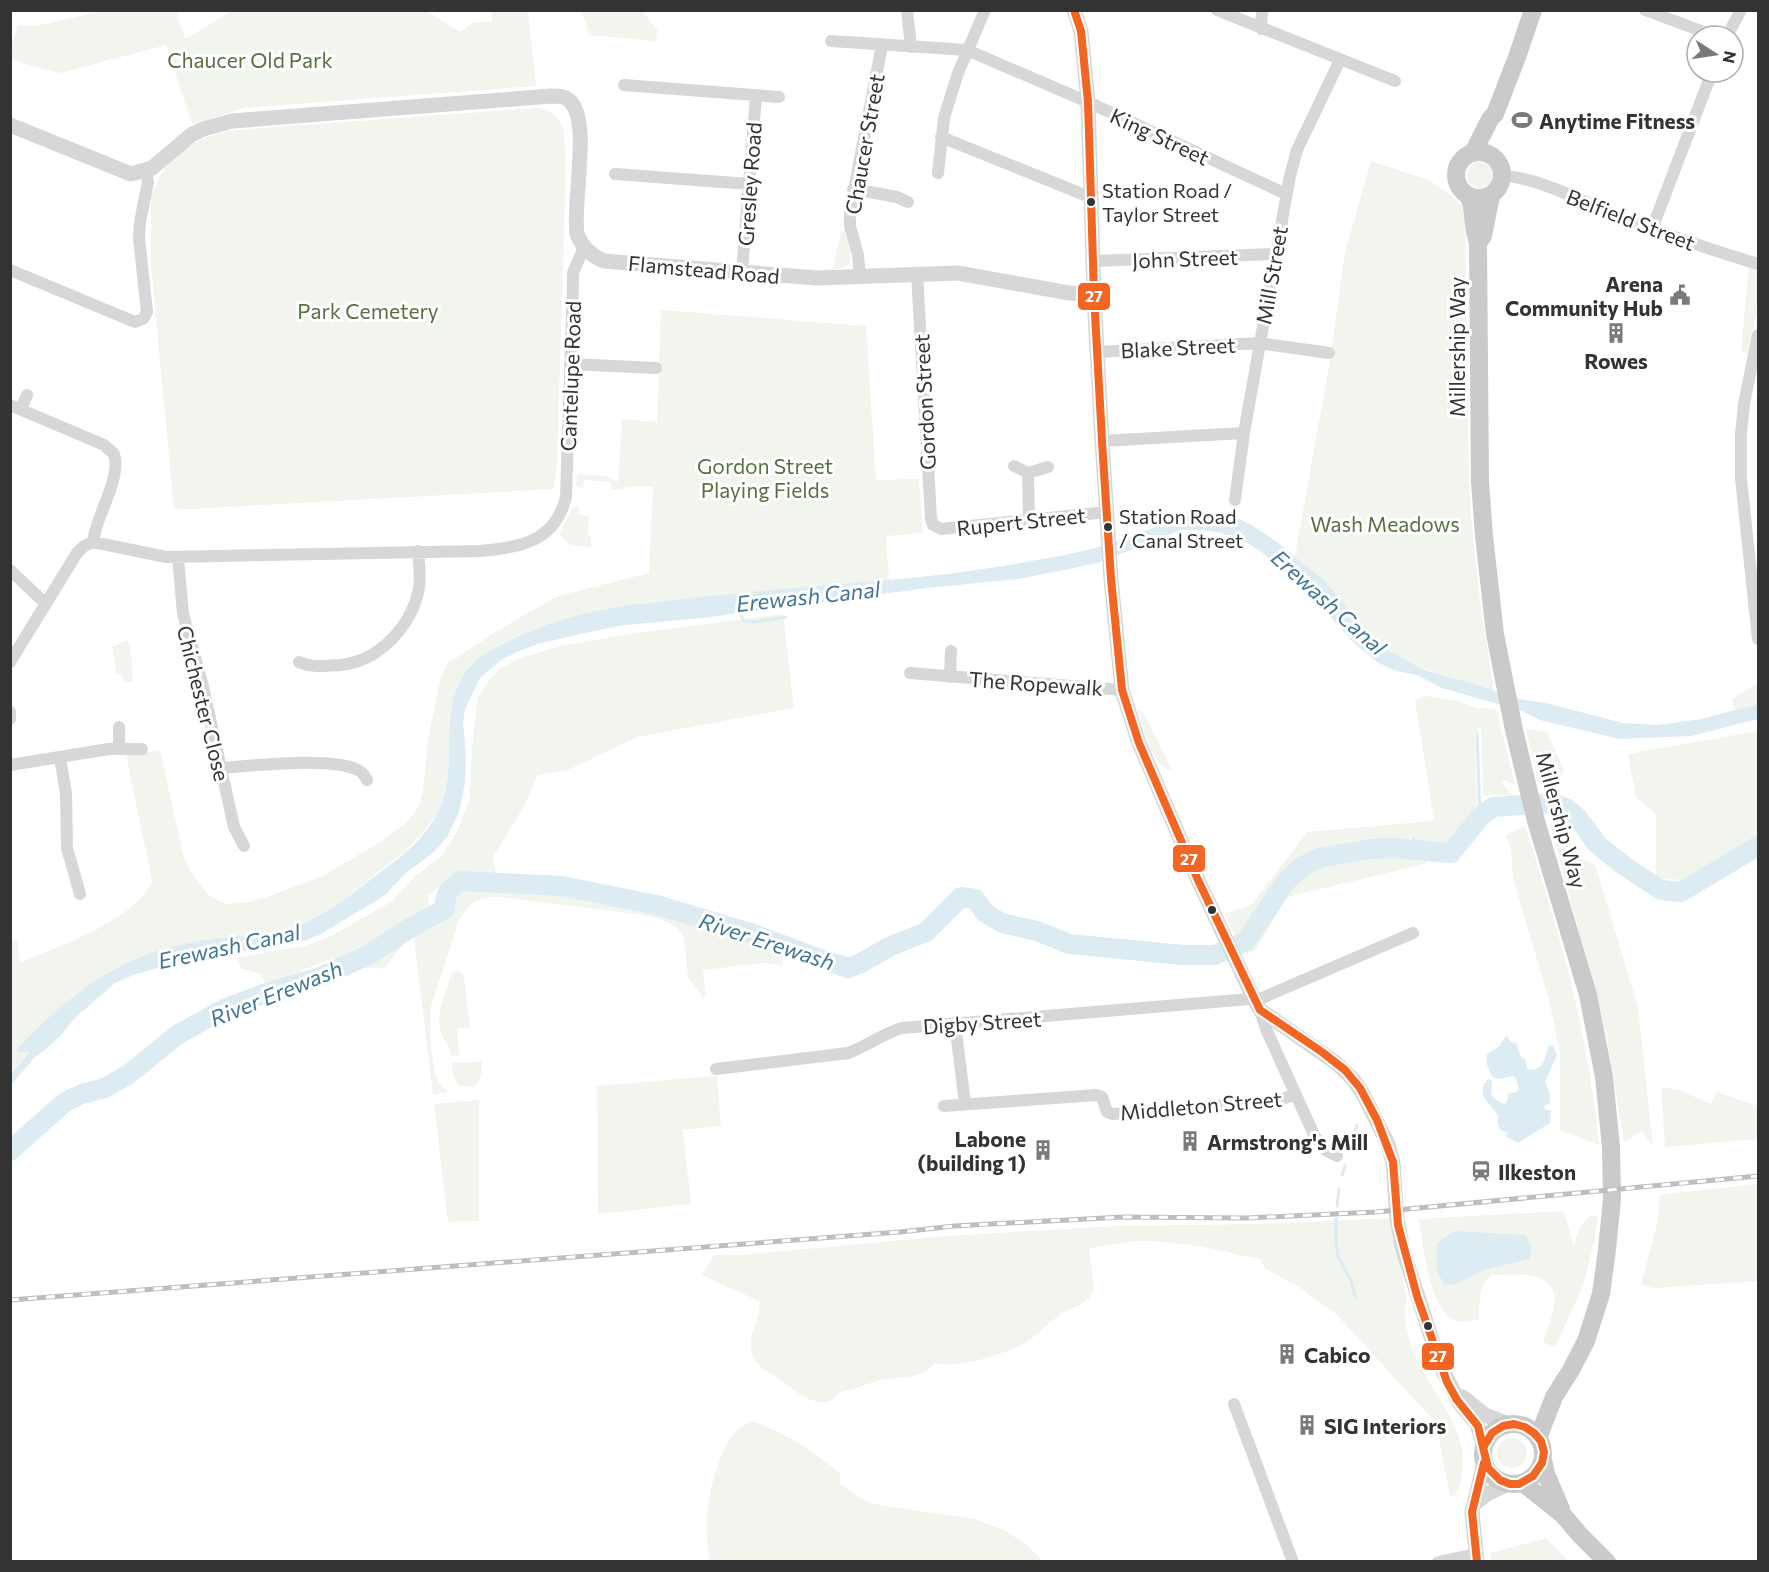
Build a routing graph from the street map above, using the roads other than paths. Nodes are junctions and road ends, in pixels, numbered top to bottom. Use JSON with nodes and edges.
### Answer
{"nodes":[{"id":1,"x":907,"y":10,"type":"edge"},
{"id":2,"x":985,"y":10,"type":"edge"},
{"id":3,"x":1074,"y":10,"type":"edge"},
{"id":4,"x":1216,"y":10,"type":"edge"},
{"id":5,"x":1262,"y":10,"type":"edge"},
{"id":6,"x":1533,"y":10,"type":"edge"},
{"id":7,"x":1645,"y":10,"type":"edge"},
{"id":8,"x":1741,"y":10,"type":"edge"},
{"id":9,"x":1733,"y":24,"type":"edge"},
{"id":10,"x":1685,"y":25,"type":"edge"},
{"id":11,"x":1261,"y":29,"type":"junction"},
{"id":12,"x":831,"y":42,"type":"dead end"},
{"id":13,"x":882,"y":45,"type":"junction"},
{"id":14,"x":911,"y":47,"type":"junction"},
{"id":15,"x":967,"y":50,"type":"junction"},
{"id":16,"x":1340,"y":60,"type":"junction"},
{"id":17,"x":1395,"y":81,"type":"dead end"},
{"id":18,"x":624,"y":84,"type":"dead end"},
{"id":19,"x":1707,"y":84,"type":"edge"},
{"id":20,"x":756,"y":96,"type":"junction"},
{"id":21,"x":779,"y":98,"type":"dead end"},
{"id":22,"x":1088,"y":102,"type":"junction"},
{"id":23,"x":1495,"y":114,"type":"junction"},
{"id":24,"x":10,"y":125,"type":"edge"},
{"id":25,"x":941,"y":137,"type":"junction"},
{"id":26,"x":1473,"y":153,"type":"junction"},
{"id":27,"x":1492,"y":155,"type":"junction"},
{"id":28,"x":146,"y":171,"type":"junction"},
{"id":29,"x":938,"y":173,"type":"dead end"},
{"id":30,"x":615,"y":174,"type":"dead end"},
{"id":31,"x":1503,"y":176,"type":"junction"},
{"id":32,"x":749,"y":184,"type":"junction"},
{"id":33,"x":853,"y":189,"type":"junction"},
{"id":34,"x":1286,"y":194,"type":"junction"},
{"id":35,"x":1469,"y":196,"type":"junction"},
{"id":36,"x":1491,"y":196,"type":"junction"},
{"id":37,"x":1092,"y":198,"type":"junction"},
{"id":38,"x":908,"y":202,"type":"dead end"},
{"id":39,"x":1652,"y":229,"type":"junction"},
{"id":40,"x":1478,"y":242,"type":"junction"},
{"id":41,"x":584,"y":247,"type":"junction"},
{"id":42,"x":1275,"y":254,"type":"junction"},
{"id":43,"x":1094,"y":261,"type":"junction"},
{"id":44,"x":1758,"y":264,"type":"edge"},
{"id":45,"x":10,"y":270,"type":"edge"},
{"id":46,"x":742,"y":272,"type":"junction"},
{"id":47,"x":917,"y":274,"type":"junction"},
{"id":48,"x":860,"y":277,"type":"junction"},
{"id":49,"x":1094,"y":295,"type":"junction"},
{"id":50,"x":1758,"y":335,"type":"edge"},
{"id":51,"x":1259,"y":343,"type":"junction"},
{"id":52,"x":1098,"y":352,"type":"junction"},
{"id":53,"x":1329,"y":353,"type":"dead end"},
{"id":54,"x":570,"y":364,"type":"junction"},
{"id":55,"x":656,"y":368,"type":"dead end"},
{"id":56,"x":27,"y":395,"type":"dead end"},
{"id":57,"x":16,"y":407,"type":"edge"},
{"id":58,"x":1244,"y":433,"type":"junction"},
{"id":59,"x":1102,"y":441,"type":"junction"},
{"id":60,"x":1014,"y":466,"type":"dead end"},
{"id":61,"x":1048,"y":467,"type":"dead end"},
{"id":62,"x":1028,"y":473,"type":"junction"},
{"id":63,"x":1235,"y":500,"type":"dead end"},
{"id":64,"x":1107,"y":512,"type":"junction"},
{"id":65,"x":1029,"y":521,"type":"junction"},
{"id":66,"x":936,"y":527,"type":"joint"},
{"id":67,"x":93,"y":543,"type":"junction"},
{"id":68,"x":418,"y":551,"type":"junction"},
{"id":69,"x":178,"y":557,"type":"junction"},
{"id":70,"x":10,"y":570,"type":"edge"},
{"id":71,"x":46,"y":604,"type":"junction"},
{"id":72,"x":1758,"y":639,"type":"edge"},
{"id":73,"x":951,"y":651,"type":"dead end"},
{"id":74,"x":10,"y":662,"type":"edge"},
{"id":75,"x":299,"y":662,"type":"dead end"},
{"id":76,"x":910,"y":673,"type":"dead end"},
{"id":77,"x":950,"y":677,"type":"junction"},
{"id":78,"x":1122,"y":690,"type":"junction"},
{"id":79,"x":10,"y":712,"type":"edge"},
{"id":80,"x":10,"y":719,"type":"edge"},
{"id":81,"x":119,"y":727,"type":"dead end"},
{"id":82,"x":119,"y":748,"type":"junction"},
{"id":83,"x":142,"y":749,"type":"dead end"},
{"id":84,"x":60,"y":758,"type":"junction"},
{"id":85,"x":10,"y":765,"type":"edge"},
{"id":86,"x":220,"y":768,"type":"junction"},
{"id":87,"x":368,"y":780,"type":"dead end"},
{"id":88,"x":244,"y":846,"type":"dead end"},
{"id":89,"x":86,"y":868,"type":"dead end"},
{"id":90,"x":73,"y":871,"type":"junction"},
{"id":91,"x":80,"y":894,"type":"dead end"},
{"id":92,"x":1413,"y":933,"type":"dead end"},
{"id":93,"x":1257,"y":1005,"type":"junction"},
{"id":94,"x":955,"y":1023,"type":"junction"},
{"id":95,"x":716,"y":1069,"type":"dead end"},
{"id":96,"x":1295,"y":1094,"type":"junction"},
{"id":97,"x":965,"y":1104,"type":"junction"},
{"id":98,"x":944,"y":1106,"type":"dead end"},
{"id":99,"x":1337,"y":1156,"type":"dead end"},
{"id":100,"x":1451,"y":1387,"type":"junction"},
{"id":101,"x":1554,"y":1397,"type":"junction"},
{"id":102,"x":1234,"y":1404,"type":"dead end"},
{"id":103,"x":1513,"y":1424,"type":"junction"},
{"id":104,"x":1538,"y":1438,"type":"junction"},
{"id":105,"x":1484,"y":1454,"type":"junction"},
{"id":106,"x":1543,"y":1460,"type":"junction"},
{"id":107,"x":1516,"y":1483,"type":"junction"},
{"id":108,"x":1474,"y":1504,"type":"junction"},
{"id":109,"x":1563,"y":1515,"type":"junction"},
{"id":110,"x":1477,"y":1558,"type":"edge"},
{"id":111,"x":1293,"y":1562,"type":"edge"},
{"id":112,"x":1438,"y":1562,"type":"edge"},
{"id":113,"x":1607,"y":1562,"type":"edge"}],
"edges":[{"from":1,"to":14,"type":"street"},
{"from":2,"to":15,"type":"street"},
{"from":3,"to":22,"type":"street"},
{"from":4,"to":11,"type":"street"},
{"from":5,"to":11,"type":"street"},
{"from":6,"to":23,"type":"main road"},
{"from":7,"to":10,"type":"street"},
{"from":8,"to":9,"type":"street"},
{"from":11,"to":16,"type":"street"},
{"from":12,"to":13,"type":"street"},
{"from":13,"to":14,"type":"street"},
{"from":13,"to":33,"type":"street","name":"Chaucer Street"},
{"from":14,"to":15,"type":"street"},
{"from":15,"to":22,"type":"street","name":"King Street"},
{"from":15,"to":25,"type":"street"},
{"from":16,"to":17,"type":"street"},
{"from":16,"to":34,"type":"street","name":"Mill Street"},
{"from":18,"to":20,"type":"street","name":"Gresley Road"},
{"from":19,"to":39,"type":"street"},
{"from":20,"to":21,"type":"street","name":"Gresley Road"},
{"from":20,"to":32,"type":"street","name":"Gresley Road"},
{"from":22,"to":34,"type":"street","name":"King Street"},
{"from":22,"to":37,"type":"street"},
{"from":23,"to":26,"type":"main road"},
{"from":23,"to":27,"type":"main road"},
{"from":24,"to":28,"type":"street"},
{"from":25,"to":29,"type":"street"},
{"from":25,"to":37,"type":"street"},
{"from":26,"to":27,"type":"main road"},
{"from":26,"to":35,"type":"main road"},
{"from":27,"to":31,"type":"main road"},
{"from":28,"to":41,"type":"street"},
{"from":28,"to":45,"type":"street"},
{"from":30,"to":32,"type":"street"},
{"from":31,"to":36,"type":"main road"},
{"from":31,"to":39,"type":"street","name":"Belfield Street"},
{"from":32,"to":46,"type":"street","name":"Gresley Road"},
{"from":33,"to":38,"type":"street"},
{"from":33,"to":48,"type":"street","name":"Chaucer Street"},
{"from":34,"to":42,"type":"street","name":"Mill Street"},
{"from":35,"to":36,"type":"main road"},
{"from":35,"to":40,"type":"main road","name":"Millership Way"},
{"from":36,"to":40,"type":"main road","name":"Millership Way"},
{"from":37,"to":43,"type":"street"},
{"from":39,"to":44,"type":"street","name":"Belfield Street"},
{"from":40,"to":101,"type":"main road","name":"Millership Way"},
{"from":41,"to":46,"type":"street","name":"Flamstead Road"},
{"from":41,"to":54,"type":"street","name":"Cantelupe Road"},
{"from":42,"to":43,"type":"street","name":"John Street"},
{"from":42,"to":51,"type":"street","name":"Mill Street"},
{"from":43,"to":49,"type":"street"},
{"from":46,"to":48,"type":"street","name":"Flamstead Road"},
{"from":47,"to":48,"type":"street","name":"Flamstead Road"},
{"from":47,"to":49,"type":"street","name":"Flamstead Road"},
{"from":47,"to":66,"type":"street","name":"Gordon Street"},
{"from":49,"to":52,"type":"street"},
{"from":50,"to":72,"type":"street"},
{"from":51,"to":52,"type":"street","name":"Blake Street"},
{"from":51,"to":53,"type":"street","name":"Blake Street"},
{"from":51,"to":58,"type":"street","name":"Mill Street"},
{"from":52,"to":59,"type":"street"},
{"from":54,"to":55,"type":"street"},
{"from":54,"to":68,"type":"street","name":"Cantelupe Road"},
{"from":56,"to":57,"type":"street"},
{"from":57,"to":67,"type":"street"},
{"from":58,"to":59,"type":"street"},
{"from":58,"to":63,"type":"street","name":"Mill Street"},
{"from":59,"to":64,"type":"street"},
{"from":60,"to":62,"type":"street"},
{"from":61,"to":62,"type":"street"},
{"from":62,"to":65,"type":"street"},
{"from":64,"to":65,"type":"street","name":"Rupert Street"},
{"from":64,"to":78,"type":"street"},
{"from":65,"to":66,"type":"street","name":"Rupert Street"},
{"from":67,"to":69,"type":"street","name":"Cantelupe Road"},
{"from":67,"to":71,"type":"street"},
{"from":68,"to":69,"type":"street","name":"Cantelupe Road"},
{"from":68,"to":75,"type":"street"},
{"from":69,"to":86,"type":"street","name":"Chichester Close"},
{"from":70,"to":71,"type":"street"},
{"from":71,"to":74,"type":"street"},
{"from":73,"to":77,"type":"street","name":"The Ropewalk"},
{"from":76,"to":77,"type":"street","name":"The Ropewalk"},
{"from":77,"to":78,"type":"street","name":"The Ropewalk"},
{"from":78,"to":93,"type":"street"},
{"from":79,"to":80,"type":"street"},
{"from":81,"to":82,"type":"street"},
{"from":82,"to":83,"type":"street"},
{"from":82,"to":84,"type":"street"},
{"from":84,"to":85,"type":"street"},
{"from":84,"to":90,"type":"street"},
{"from":86,"to":87,"type":"street"},
{"from":86,"to":88,"type":"street","name":"Chichester Close"},
{"from":89,"to":90,"type":"street"},
{"from":90,"to":91,"type":"street"},
{"from":92,"to":93,"type":"street","name":"Digby Street"},
{"from":93,"to":94,"type":"street","name":"Digby Street"},
{"from":93,"to":96,"type":"street"},
{"from":93,"to":100,"type":"street"},
{"from":94,"to":95,"type":"street","name":"Digby Street"},
{"from":94,"to":97,"type":"street"},
{"from":96,"to":97,"type":"street","name":"Middleton Street"},
{"from":96,"to":99,"type":"street"},
{"from":97,"to":98,"type":"street"},
{"from":100,"to":103,"type":"street"},
{"from":100,"to":105,"type":"street"},
{"from":101,"to":103,"type":"main road","name":"Millership Way"},
{"from":101,"to":104,"type":"main road","name":"Millership Way"},
{"from":102,"to":111,"type":"street"},
{"from":103,"to":104,"type":"main road"},
{"from":103,"to":105,"type":"main road"},
{"from":104,"to":106,"type":"main road"},
{"from":105,"to":107,"type":"main road"},
{"from":105,"to":108,"type":"street"},
{"from":106,"to":107,"type":"main road"},
{"from":106,"to":109,"type":"main road"},
{"from":107,"to":108,"type":"street"},
{"from":107,"to":109,"type":"main road"},
{"from":108,"to":110,"type":"street"},
{"from":109,"to":113,"type":"main road"},
{"from":110,"to":112,"type":"street"}]}
